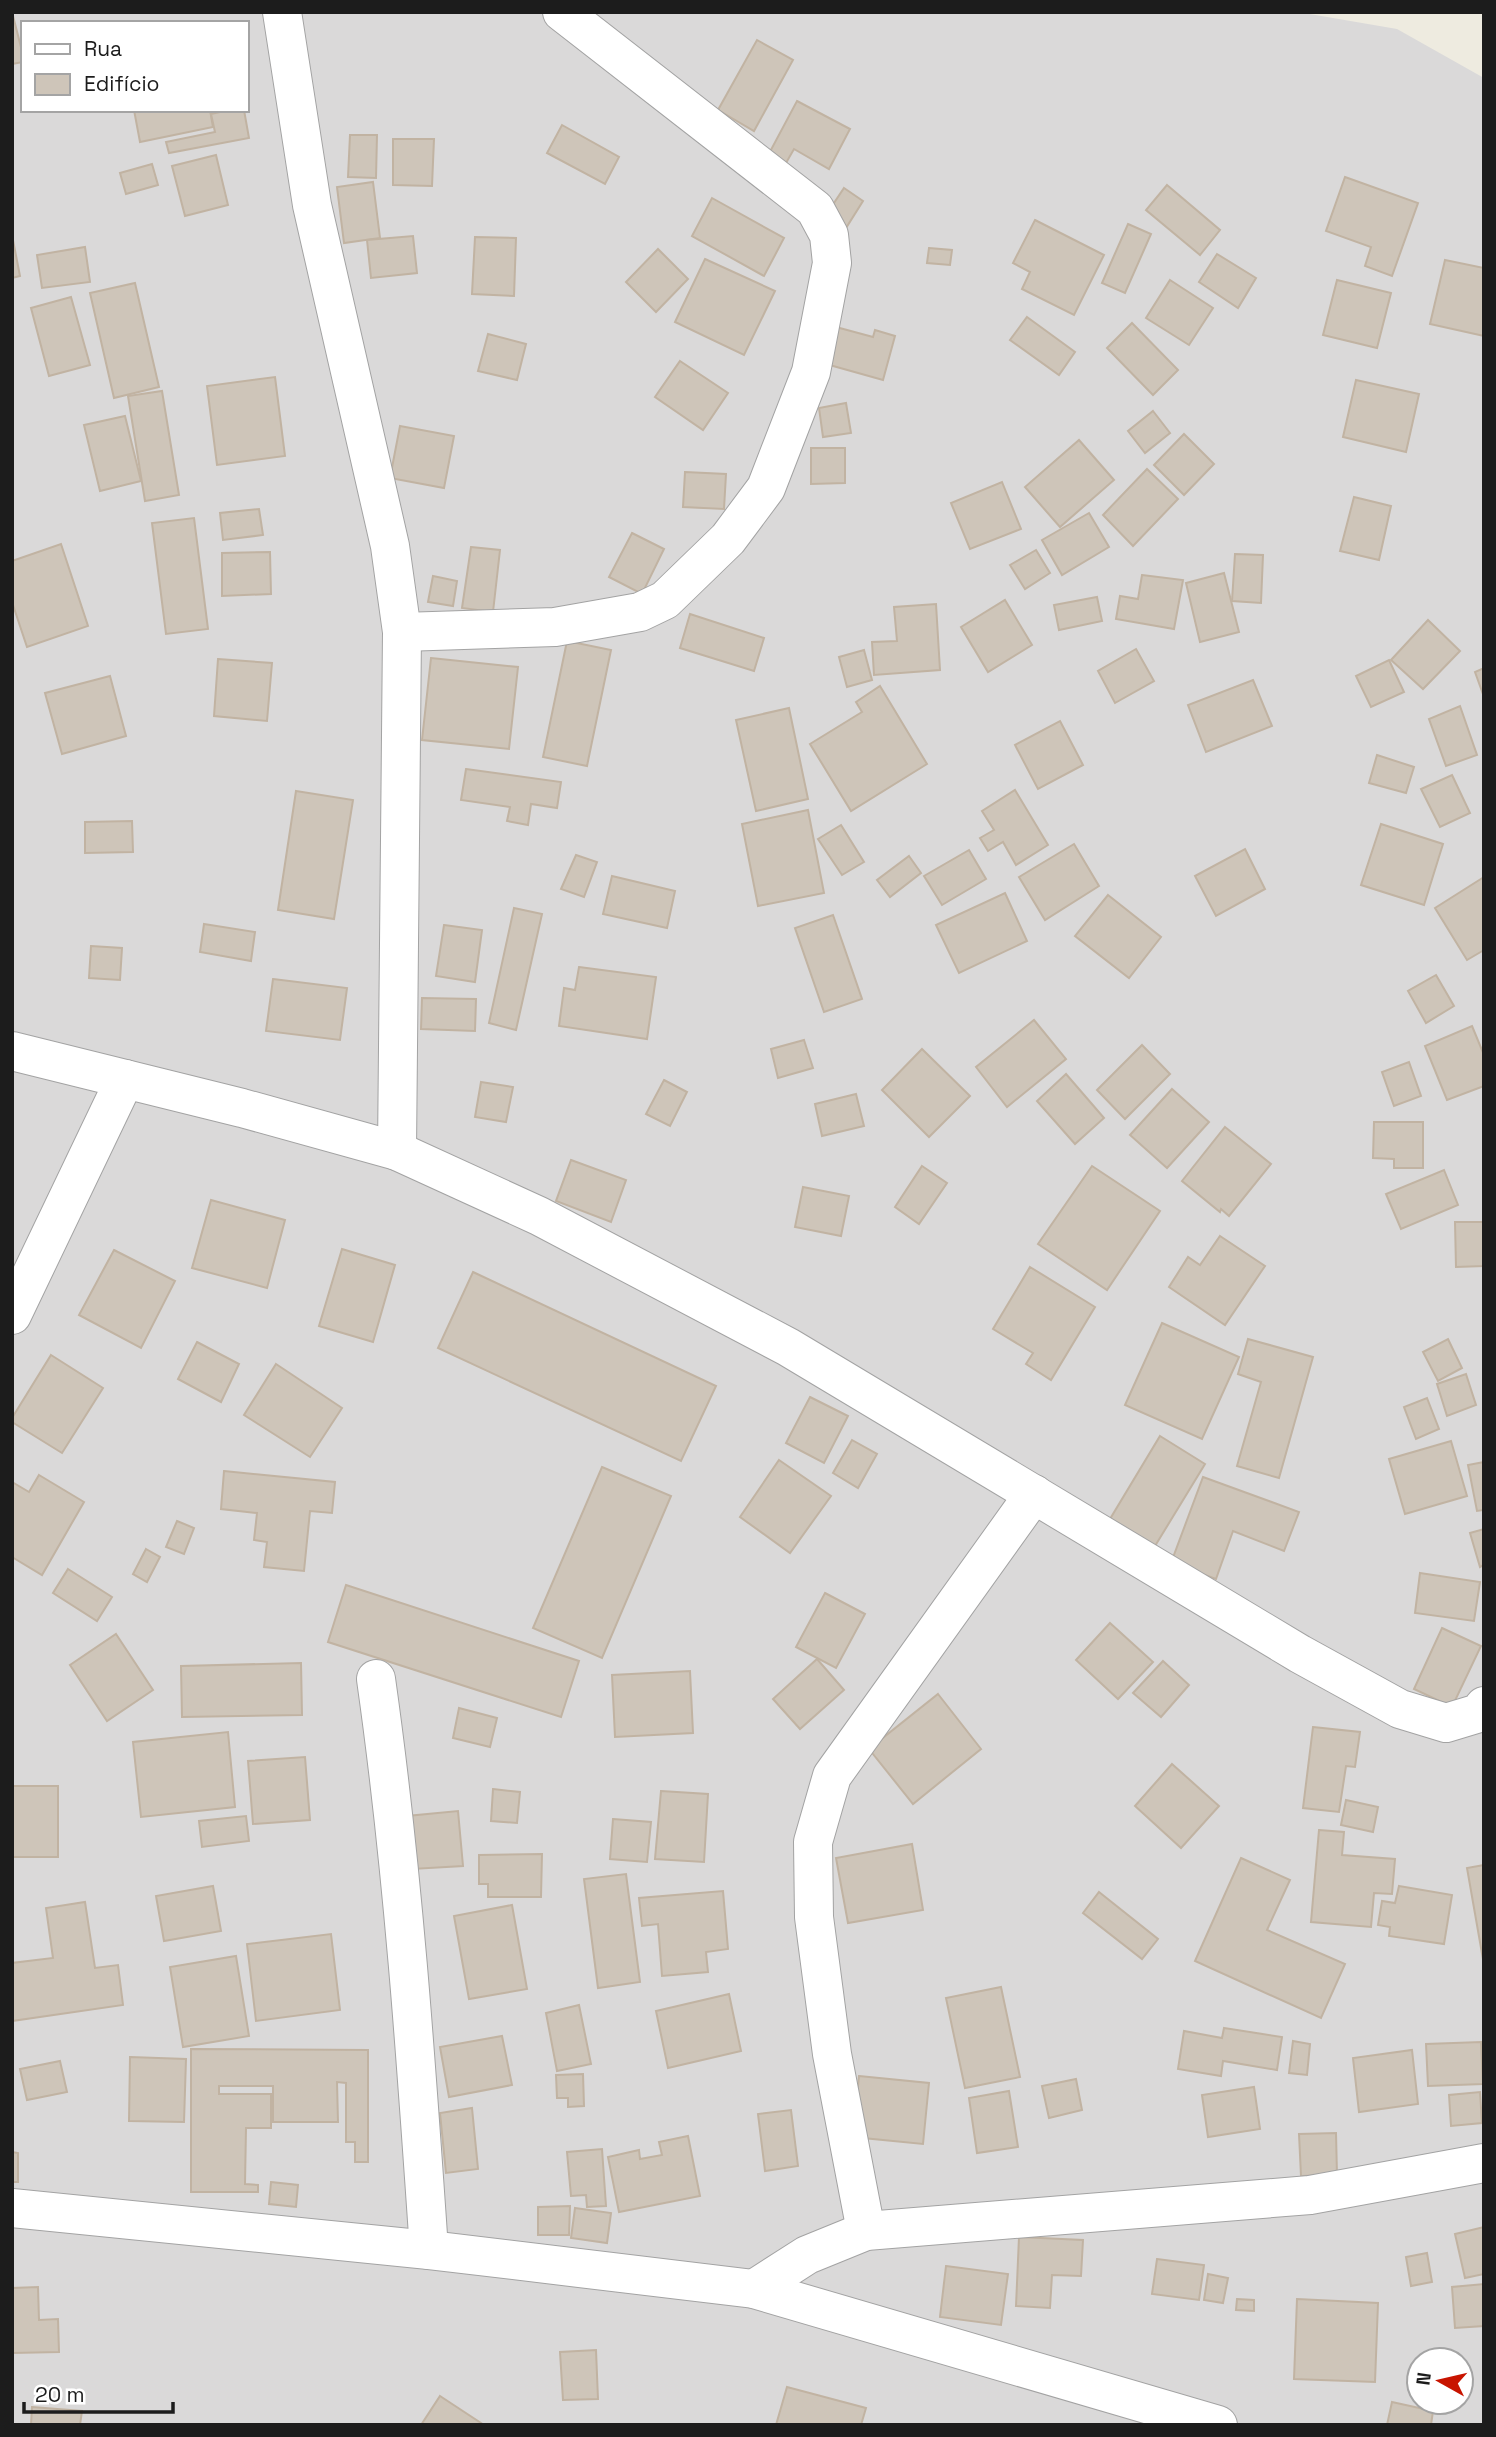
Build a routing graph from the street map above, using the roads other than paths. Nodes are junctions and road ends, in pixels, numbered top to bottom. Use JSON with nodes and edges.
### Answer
{"nodes":[{"id":1,"x":282,"y":12,"type":"edge"},
{"id":2,"x":562,"y":12,"type":"edge"},
{"id":3,"x":402,"y":632,"type":"junction"},
{"id":4,"x":12,"y":1051,"type":"edge"},
{"id":5,"x":125,"y":1079,"type":"junction"},
{"id":6,"x":397,"y":1151,"type":"junction"},
{"id":7,"x":12,"y":1315,"type":"edge"},
{"id":8,"x":1034,"y":1494,"type":"junction"},
{"id":9,"x":376,"y":1679,"type":"dead end"},
{"id":10,"x":1484,"y":1706,"type":"edge"},
{"id":11,"x":1484,"y":2163,"type":"edge"},
{"id":12,"x":12,"y":2208,"type":"edge"},
{"id":13,"x":866,"y":2231,"type":"junction"},
{"id":14,"x":429,"y":2250,"type":"junction"},
{"id":15,"x":754,"y":2289,"type":"junction"},
{"id":16,"x":1218,"y":2425,"type":"edge"}],
"edges":[{"from":1,"to":3,"type":"street"},
{"from":2,"to":3,"type":"street"},
{"from":3,"to":6,"type":"street"},
{"from":4,"to":5,"type":"street"},
{"from":5,"to":6,"type":"street"},
{"from":5,"to":7,"type":"street"},
{"from":6,"to":8,"type":"street"},
{"from":8,"to":10,"type":"street"},
{"from":8,"to":13,"type":"street"},
{"from":9,"to":14,"type":"street"},
{"from":11,"to":13,"type":"street"},
{"from":12,"to":14,"type":"street"},
{"from":13,"to":15,"type":"street"},
{"from":14,"to":15,"type":"street"},
{"from":15,"to":16,"type":"street"}]}
